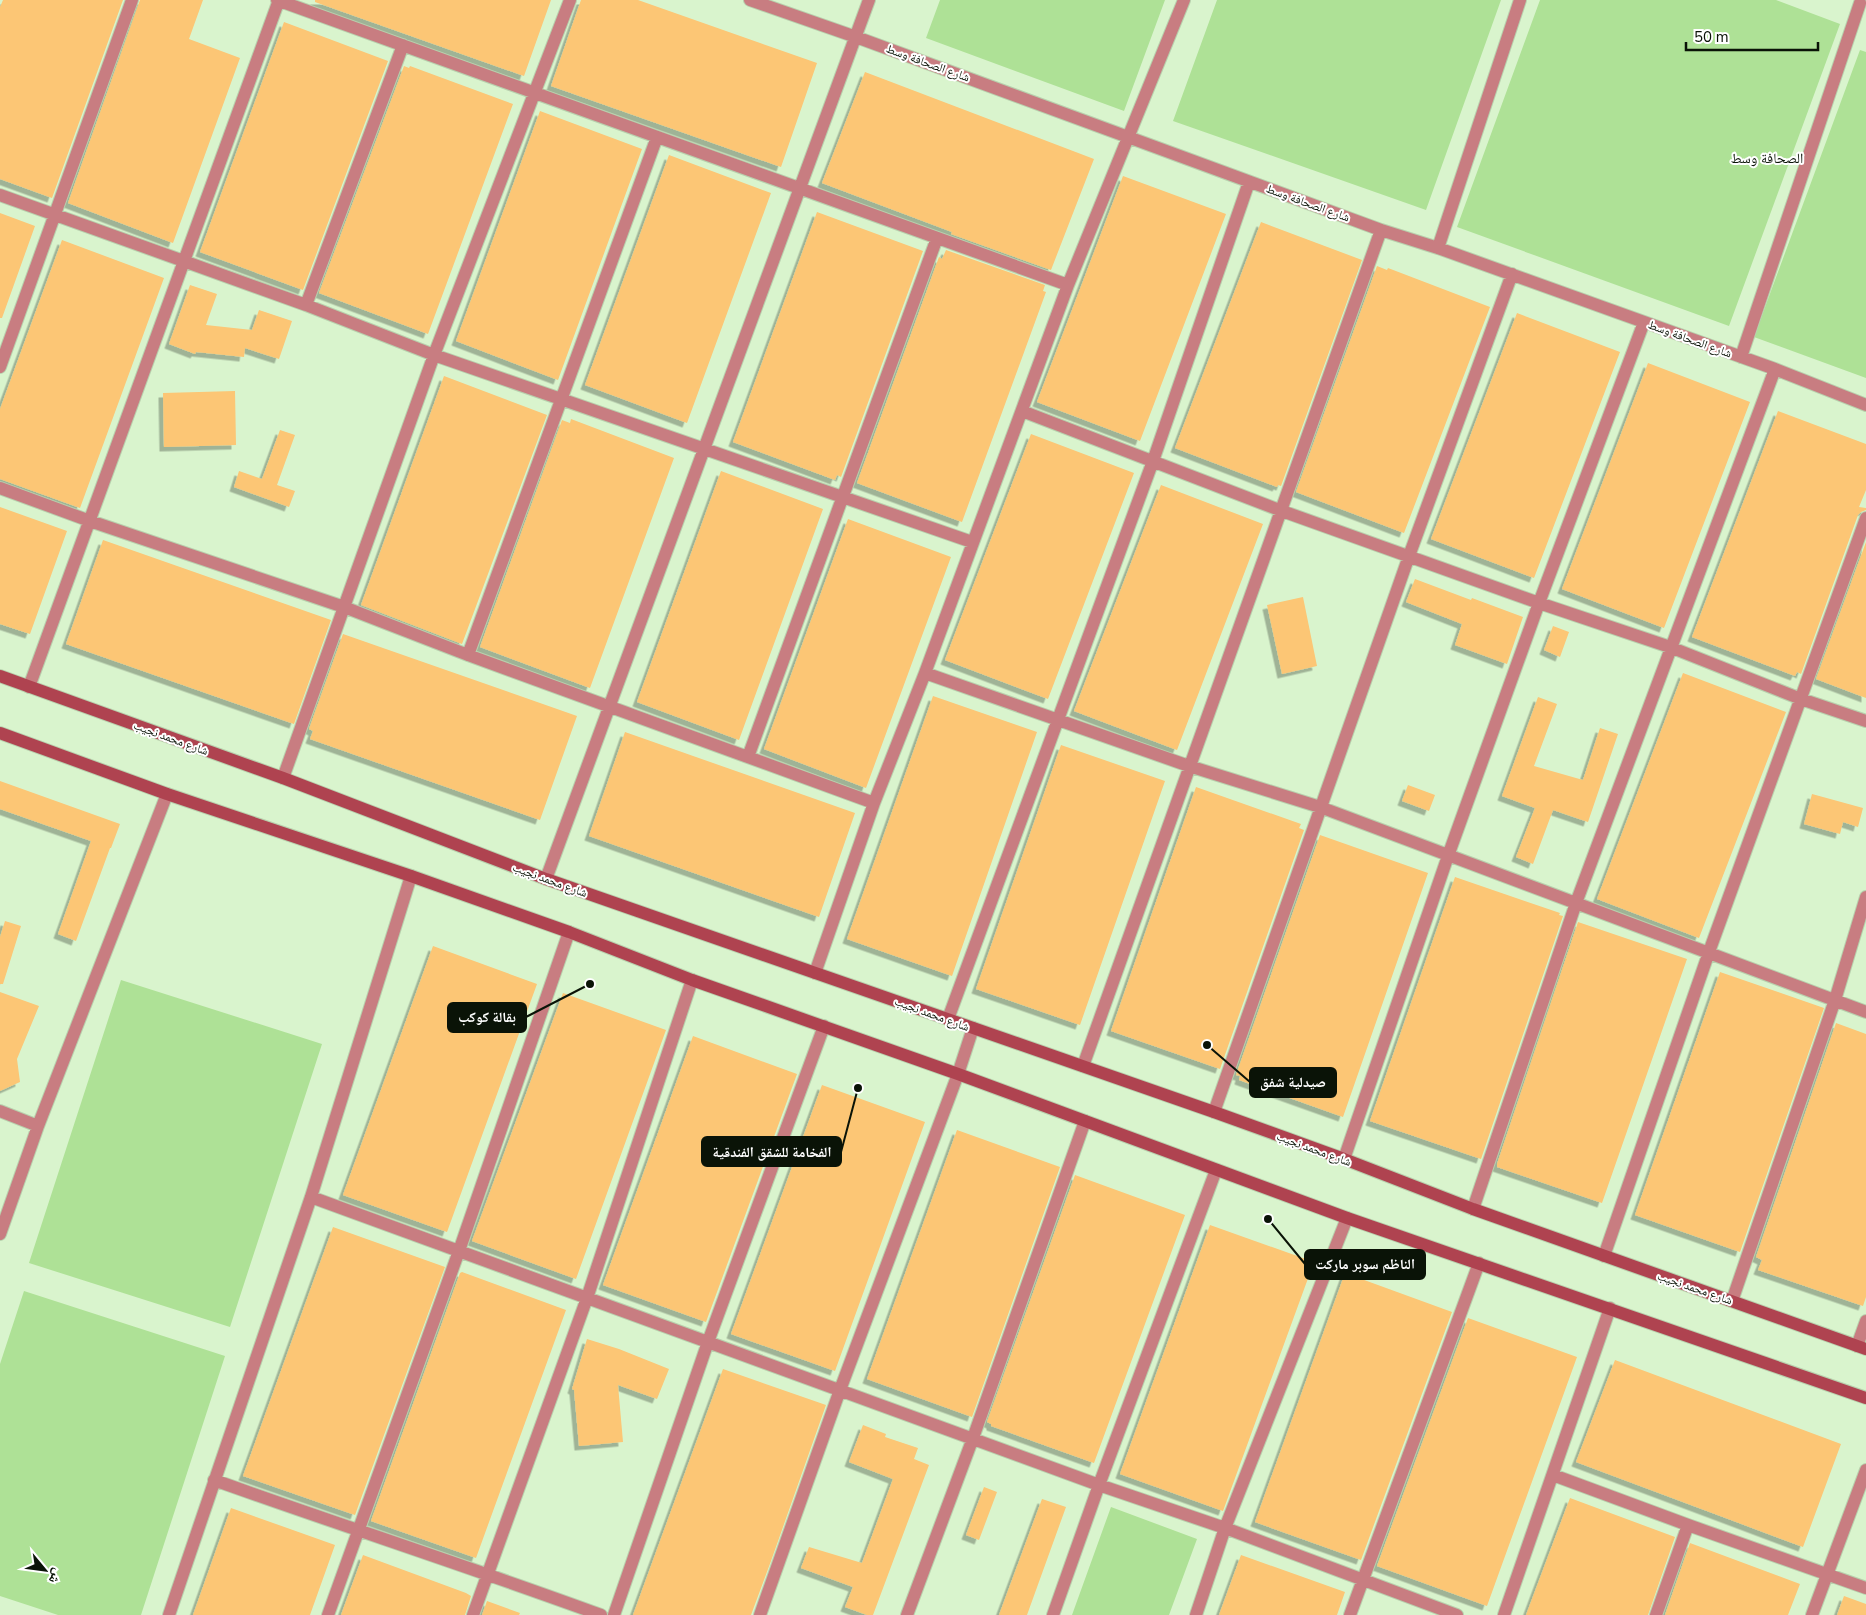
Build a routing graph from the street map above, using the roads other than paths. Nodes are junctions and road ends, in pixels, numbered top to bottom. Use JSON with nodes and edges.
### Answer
{"nodes":[{"id":1,"x":132,"y":0,"type":"edge"},
{"id":2,"x":278,"y":0,"type":"edge"},
{"id":3,"x":570,"y":0,"type":"edge"},
{"id":4,"x":750,"y":0,"type":"edge"},
{"id":5,"x":869,"y":0,"type":"edge"},
{"id":6,"x":1184,"y":0,"type":"edge"},
{"id":7,"x":1520,"y":0,"type":"edge"},
{"id":8,"x":1860,"y":2,"type":"edge"},
{"id":9,"x":856,"y":36,"type":"junction"},
{"id":10,"x":402,"y":45,"type":"junction"},
{"id":11,"x":535,"y":93,"type":"junction"},
{"id":12,"x":1128,"y":136,"type":"junction"},
{"id":13,"x":657,"y":137,"type":"junction"},
{"id":14,"x":1249,"y":182,"type":"junction"},
{"id":15,"x":800,"y":189,"type":"junction"},
{"id":16,"x":0,"y":195,"type":"edge"},
{"id":17,"x":55,"y":215,"type":"junction"},
{"id":18,"x":1381,"y":230,"type":"junction"},
{"id":19,"x":937,"y":238,"type":"junction"},
{"id":20,"x":1438,"y":248,"type":"junction"},
{"id":21,"x":183,"y":262,"type":"junction"},
{"id":22,"x":1512,"y":274,"type":"junction"},
{"id":23,"x":1068,"y":285,"type":"junction"},
{"id":24,"x":306,"y":305,"type":"junction"},
{"id":25,"x":1644,"y":322,"type":"junction"},
{"id":26,"x":434,"y":355,"type":"junction"},
{"id":27,"x":1741,"y":357,"type":"junction"},
{"id":28,"x":0,"y":367,"type":"edge"},
{"id":29,"x":1775,"y":369,"type":"junction"},
{"id":30,"x":562,"y":399,"type":"junction"},
{"id":31,"x":1866,"y":405,"type":"edge"},
{"id":32,"x":1022,"y":411,"type":"junction"},
{"id":33,"x":706,"y":449,"type":"junction"},
{"id":34,"x":1153,"y":461,"type":"junction"},
{"id":35,"x":0,"y":488,"type":"edge"},
{"id":36,"x":843,"y":496,"type":"junction"},
{"id":37,"x":1282,"y":511,"type":"junction"},
{"id":38,"x":1866,"y":518,"type":"edge"},
{"id":39,"x":90,"y":521,"type":"junction"},
{"id":40,"x":972,"y":542,"type":"junction"},
{"id":41,"x":1409,"y":556,"type":"junction"},
{"id":42,"x":1539,"y":603,"type":"junction"},
{"id":43,"x":344,"y":607,"type":"junction"},
{"id":44,"x":1670,"y":647,"type":"junction"},
{"id":45,"x":468,"y":655,"type":"junction"},
{"id":46,"x":925,"y":673,"type":"junction"},
{"id":47,"x":0,"y":676,"type":"edge"},
{"id":48,"x":28,"y":686,"type":"junction"},
{"id":49,"x":1801,"y":699,"type":"junction"},
{"id":50,"x":610,"y":708,"type":"junction"},
{"id":51,"x":1057,"y":720,"type":"junction"},
{"id":52,"x":1866,"y":721,"type":"edge"},
{"id":53,"x":0,"y":733,"type":"edge"},
{"id":54,"x":748,"y":757,"type":"junction"},
{"id":55,"x":1189,"y":766,"type":"junction"},
{"id":56,"x":283,"y":778,"type":"junction"},
{"id":57,"x":167,"y":794,"type":"junction"},
{"id":58,"x":874,"y":803,"type":"junction"},
{"id":59,"x":1320,"y":807,"type":"junction"},
{"id":60,"x":1448,"y":856,"type":"junction"},
{"id":61,"x":411,"y":876,"type":"junction"},
{"id":62,"x":546,"y":879,"type":"junction"},
{"id":63,"x":1866,"y":897,"type":"edge"},
{"id":64,"x":1576,"y":903,"type":"junction"},
{"id":65,"x":569,"y":932,"type":"junction"},
{"id":66,"x":1709,"y":952,"type":"junction"},
{"id":67,"x":815,"y":973,"type":"junction"},
{"id":68,"x":692,"y":980,"type":"junction"},
{"id":69,"x":1835,"y":1000,"type":"junction"},
{"id":70,"x":1866,"y":1012,"type":"edge"},
{"id":71,"x":948,"y":1019,"type":"junction"},
{"id":72,"x":824,"y":1026,"type":"junction"},
{"id":73,"x":973,"y":1028,"type":"junction"},
{"id":74,"x":1083,"y":1066,"type":"junction"},
{"id":75,"x":958,"y":1074,"type":"junction"},
{"id":76,"x":0,"y":1111,"type":"edge"},
{"id":77,"x":1214,"y":1112,"type":"junction"},
{"id":78,"x":1084,"y":1121,"type":"junction"},
{"id":79,"x":38,"y":1126,"type":"junction"},
{"id":80,"x":1344,"y":1159,"type":"junction"},
{"id":81,"x":1216,"y":1170,"type":"junction"},
{"id":82,"x":311,"y":1196,"type":"junction"},
{"id":83,"x":1474,"y":1209,"type":"junction"},
{"id":84,"x":1347,"y":1218,"type":"junction"},
{"id":85,"x":0,"y":1234,"type":"edge"},
{"id":86,"x":458,"y":1251,"type":"junction"},
{"id":87,"x":1604,"y":1256,"type":"junction"},
{"id":88,"x":1478,"y":1263,"type":"junction"},
{"id":89,"x":588,"y":1298,"type":"junction"},
{"id":90,"x":1732,"y":1301,"type":"junction"},
{"id":91,"x":1610,"y":1308,"type":"junction"},
{"id":92,"x":1866,"y":1322,"type":"edge"},
{"id":93,"x":708,"y":1342,"type":"junction"},
{"id":94,"x":1862,"y":1347,"type":"edge"},
{"id":95,"x":840,"y":1390,"type":"junction"},
{"id":96,"x":1866,"y":1398,"type":"edge"},
{"id":97,"x":973,"y":1438,"type":"junction"},
{"id":98,"x":1866,"y":1470,"type":"edge"},
{"id":99,"x":1554,"y":1475,"type":"junction"},
{"id":100,"x":214,"y":1480,"type":"junction"},
{"id":101,"x":1099,"y":1485,"type":"junction"},
{"id":102,"x":1688,"y":1525,"type":"junction"},
{"id":103,"x":1225,"y":1528,"type":"junction"},
{"id":104,"x":359,"y":1531,"type":"junction"},
{"id":105,"x":488,"y":1574,"type":"junction"},
{"id":106,"x":1827,"y":1574,"type":"junction"},
{"id":107,"x":1362,"y":1580,"type":"junction"},
{"id":108,"x":1866,"y":1588,"type":"edge"},
{"id":109,"x":169,"y":1615,"type":"edge"},
{"id":110,"x":328,"y":1615,"type":"edge"},
{"id":111,"x":474,"y":1615,"type":"edge"},
{"id":112,"x":601,"y":1615,"type":"edge"},
{"id":113,"x":614,"y":1615,"type":"edge"},
{"id":114,"x":760,"y":1615,"type":"edge"},
{"id":115,"x":908,"y":1615,"type":"edge"},
{"id":116,"x":1053,"y":1615,"type":"edge"},
{"id":117,"x":1196,"y":1615,"type":"edge"},
{"id":118,"x":1350,"y":1615,"type":"edge"},
{"id":119,"x":1457,"y":1615,"type":"edge"},
{"id":120,"x":1504,"y":1615,"type":"edge"},
{"id":121,"x":1656,"y":1615,"type":"edge"},
{"id":122,"x":1812,"y":1615,"type":"edge"}],
"edges":[{"from":1,"to":17,"type":"street"},
{"from":2,"to":10,"type":"street"},
{"from":2,"to":21,"type":"street"},
{"from":3,"to":11,"type":"street"},
{"from":4,"to":9,"type":"street","name":"شارع الصحافة وسط"},
{"from":5,"to":9,"type":"street"},
{"from":6,"to":12,"type":"street"},
{"from":7,"to":20,"type":"street"},
{"from":8,"to":27,"type":"street"},
{"from":9,"to":12,"type":"street","name":"شارع الصحافة وسط"},
{"from":9,"to":15,"type":"street"},
{"from":10,"to":11,"type":"street"},
{"from":10,"to":24,"type":"street"},
{"from":11,"to":13,"type":"street"},
{"from":11,"to":26,"type":"street"},
{"from":12,"to":14,"type":"street","name":"شارع الصحافة وسط"},
{"from":12,"to":23,"type":"street"},
{"from":13,"to":15,"type":"street"},
{"from":13,"to":30,"type":"street"},
{"from":14,"to":18,"type":"street","name":"شارع الصحافة وسط"},
{"from":14,"to":34,"type":"street"},
{"from":15,"to":19,"type":"street"},
{"from":15,"to":33,"type":"street"},
{"from":16,"to":17,"type":"street"},
{"from":17,"to":21,"type":"street"},
{"from":17,"to":28,"type":"street"},
{"from":18,"to":20,"type":"street","name":"شارع الصحافة وسط"},
{"from":18,"to":37,"type":"street"},
{"from":19,"to":23,"type":"street"},
{"from":19,"to":36,"type":"street"},
{"from":20,"to":22,"type":"street","name":"شارع الصحافة وسط"},
{"from":21,"to":24,"type":"street"},
{"from":21,"to":39,"type":"street"},
{"from":22,"to":25,"type":"street","name":"شارع الصحافة وسط"},
{"from":22,"to":41,"type":"street"},
{"from":23,"to":32,"type":"street"},
{"from":24,"to":26,"type":"street"},
{"from":25,"to":27,"type":"street","name":"شارع الصحافة وسط"},
{"from":25,"to":42,"type":"street"},
{"from":26,"to":30,"type":"street"},
{"from":26,"to":43,"type":"street"},
{"from":27,"to":29,"type":"street","name":"شارع الصحافة وسط"},
{"from":29,"to":31,"type":"street","name":"شارع الصحافة وسط"},
{"from":29,"to":44,"type":"street"},
{"from":30,"to":33,"type":"street"},
{"from":30,"to":45,"type":"street"},
{"from":32,"to":34,"type":"street"},
{"from":32,"to":40,"type":"street"},
{"from":33,"to":36,"type":"street"},
{"from":33,"to":50,"type":"street"},
{"from":34,"to":37,"type":"street"},
{"from":34,"to":51,"type":"street"},
{"from":35,"to":39,"type":"street"},
{"from":36,"to":40,"type":"street"},
{"from":36,"to":54,"type":"street"},
{"from":37,"to":41,"type":"street"},
{"from":37,"to":55,"type":"street"},
{"from":38,"to":49,"type":"street"},
{"from":39,"to":43,"type":"street"},
{"from":39,"to":48,"type":"street"},
{"from":40,"to":46,"type":"street"},
{"from":41,"to":42,"type":"street"},
{"from":41,"to":59,"type":"street"},
{"from":42,"to":44,"type":"street"},
{"from":42,"to":60,"type":"street"},
{"from":43,"to":45,"type":"street"},
{"from":43,"to":56,"type":"street"},
{"from":44,"to":49,"type":"street"},
{"from":44,"to":64,"type":"street"},
{"from":45,"to":50,"type":"street"},
{"from":46,"to":51,"type":"street"},
{"from":46,"to":58,"type":"street"},
{"from":47,"to":48,"type":"main road","name":"شارع محمد نجيب"},
{"from":48,"to":56,"type":"main road","name":"شارع محمد نجيب"},
{"from":49,"to":52,"type":"street"},
{"from":49,"to":66,"type":"street"},
{"from":50,"to":54,"type":"street"},
{"from":50,"to":62,"type":"street"},
{"from":51,"to":55,"type":"street"},
{"from":51,"to":71,"type":"street"},
{"from":53,"to":57,"type":"main road"},
{"from":54,"to":58,"type":"street"},
{"from":55,"to":59,"type":"street"},
{"from":55,"to":74,"type":"street"},
{"from":56,"to":62,"type":"main road","name":"شارع محمد نجيب"},
{"from":57,"to":61,"type":"main road"},
{"from":57,"to":79,"type":"street"},
{"from":58,"to":67,"type":"street"},
{"from":59,"to":60,"type":"street"},
{"from":59,"to":77,"type":"street"},
{"from":60,"to":64,"type":"street"},
{"from":60,"to":80,"type":"street"},
{"from":61,"to":65,"type":"main road"},
{"from":61,"to":82,"type":"street"},
{"from":62,"to":67,"type":"main road","name":"شارع محمد نجيب"},
{"from":63,"to":69,"type":"street"},
{"from":64,"to":66,"type":"street"},
{"from":64,"to":83,"type":"street"},
{"from":65,"to":68,"type":"main road"},
{"from":65,"to":86,"type":"street"},
{"from":66,"to":69,"type":"street"},
{"from":66,"to":87,"type":"street"},
{"from":67,"to":71,"type":"main road","name":"شارع محمد نجيب"},
{"from":68,"to":72,"type":"main road"},
{"from":68,"to":89,"type":"street"},
{"from":69,"to":70,"type":"street"},
{"from":69,"to":90,"type":"street"},
{"from":71,"to":73,"type":"main road","name":"شارع محمد نجيب"},
{"from":72,"to":75,"type":"main road"},
{"from":72,"to":93,"type":"street"},
{"from":73,"to":74,"type":"main road","name":"شارع محمد نجيب"},
{"from":73,"to":75,"type":"street"},
{"from":74,"to":77,"type":"main road","name":"شارع محمد نجيب"},
{"from":75,"to":78,"type":"main road"},
{"from":75,"to":95,"type":"street"},
{"from":76,"to":79,"type":"street"},
{"from":77,"to":80,"type":"main road","name":"شارع محمد نجيب"},
{"from":78,"to":81,"type":"main road"},
{"from":78,"to":97,"type":"street"},
{"from":79,"to":85,"type":"street"},
{"from":80,"to":83,"type":"main road","name":"شارع محمد نجيب"},
{"from":81,"to":84,"type":"main road"},
{"from":81,"to":101,"type":"street"},
{"from":82,"to":86,"type":"street"},
{"from":82,"to":100,"type":"street"},
{"from":83,"to":87,"type":"main road","name":"شارع محمد نجيب"},
{"from":84,"to":88,"type":"main road"},
{"from":84,"to":103,"type":"street"},
{"from":86,"to":89,"type":"street"},
{"from":86,"to":104,"type":"street"},
{"from":87,"to":90,"type":"main road","name":"شارع محمد نجيب"},
{"from":88,"to":91,"type":"main road"},
{"from":88,"to":107,"type":"street"},
{"from":89,"to":93,"type":"street"},
{"from":89,"to":105,"type":"street"},
{"from":90,"to":94,"type":"main road","name":"شارع محمد نجيب"},
{"from":91,"to":96,"type":"main road"},
{"from":91,"to":99,"type":"street"},
{"from":92,"to":94,"type":"street"},
{"from":93,"to":95,"type":"street"},
{"from":93,"to":113,"type":"street"},
{"from":95,"to":97,"type":"street"},
{"from":95,"to":114,"type":"street"},
{"from":97,"to":101,"type":"street"},
{"from":97,"to":115,"type":"street"},
{"from":98,"to":106,"type":"street"},
{"from":99,"to":102,"type":"street"},
{"from":99,"to":120,"type":"street"},
{"from":100,"to":104,"type":"street"},
{"from":100,"to":109,"type":"street"},
{"from":101,"to":103,"type":"street"},
{"from":101,"to":116,"type":"street"},
{"from":102,"to":106,"type":"street"},
{"from":102,"to":121,"type":"street"},
{"from":103,"to":107,"type":"street"},
{"from":103,"to":117,"type":"street"},
{"from":104,"to":105,"type":"street"},
{"from":104,"to":110,"type":"street"},
{"from":105,"to":111,"type":"street"},
{"from":105,"to":112,"type":"street"},
{"from":106,"to":108,"type":"street"},
{"from":106,"to":122,"type":"street"},
{"from":107,"to":118,"type":"street"},
{"from":107,"to":119,"type":"street"}]}
